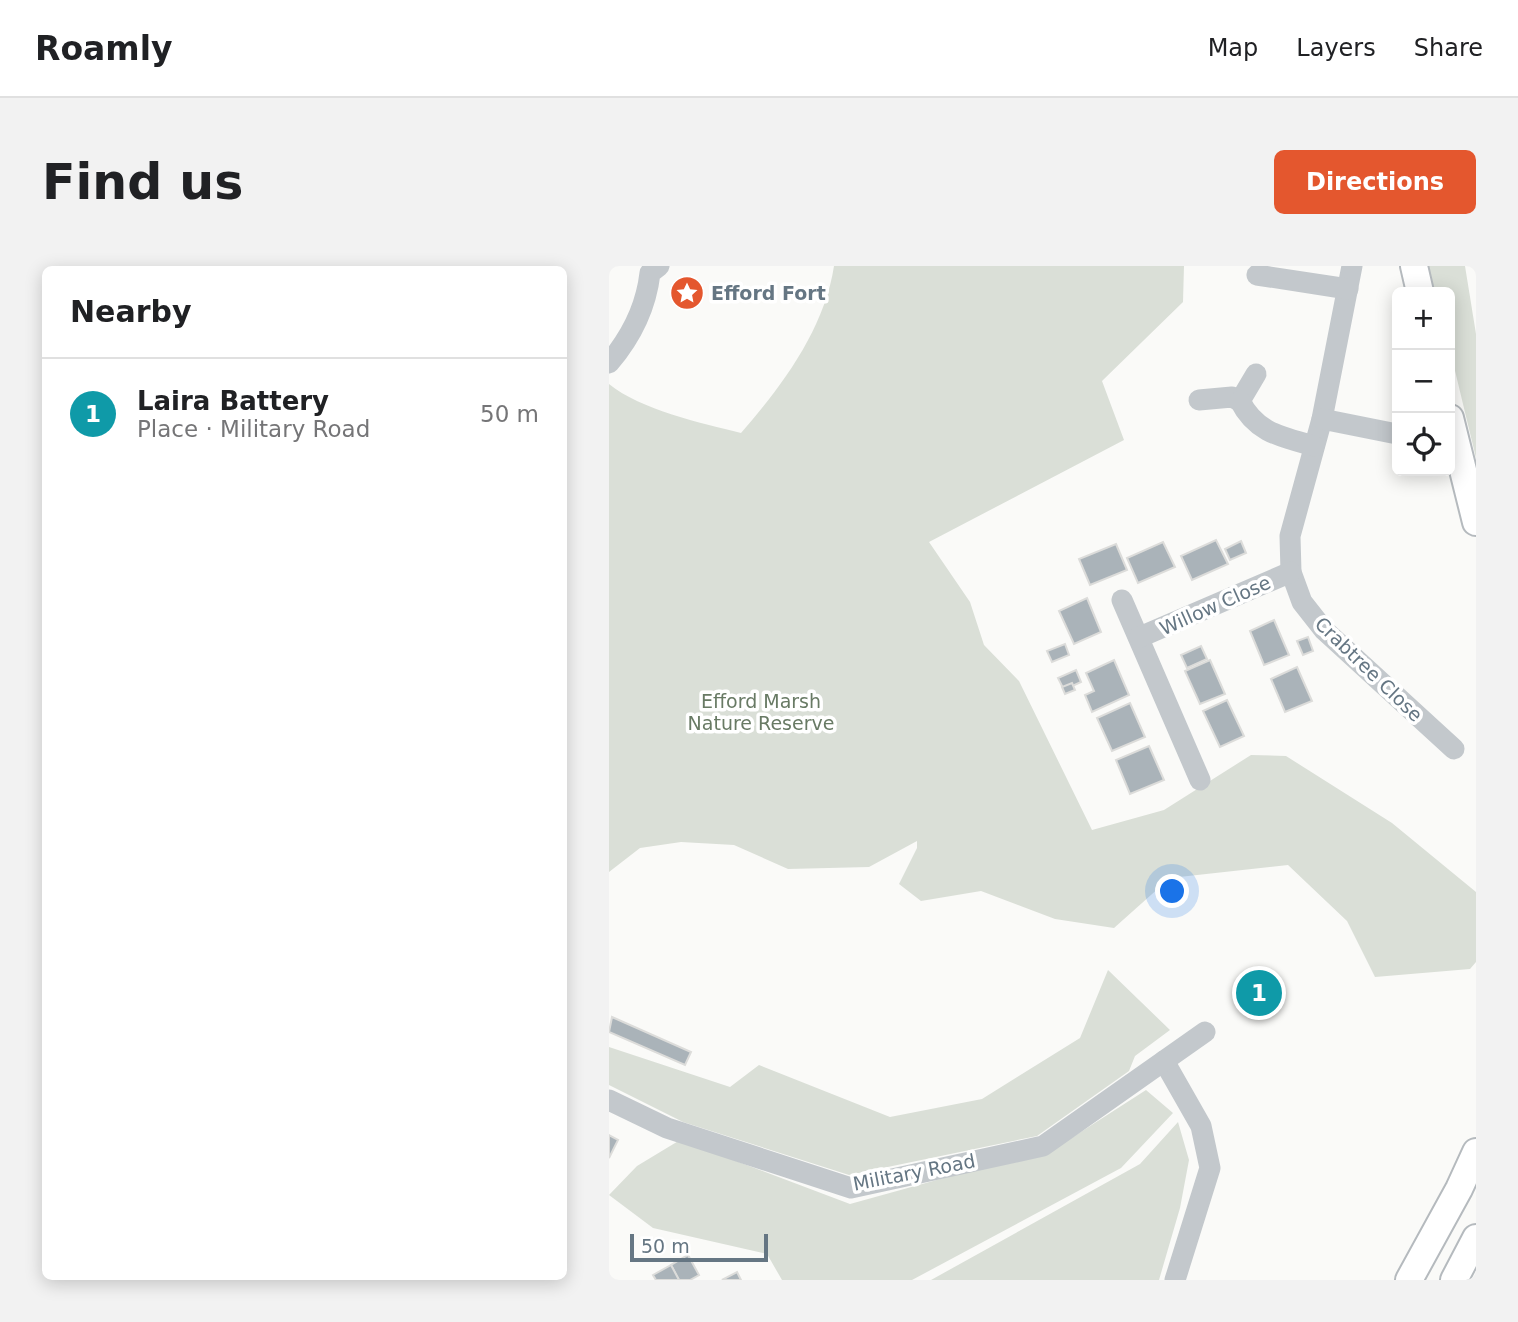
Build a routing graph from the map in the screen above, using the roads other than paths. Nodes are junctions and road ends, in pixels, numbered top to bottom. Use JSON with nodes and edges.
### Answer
{"nodes":[{"id":1,"x":659,"y":266,"type":"edge"},
{"id":2,"x":1352,"y":266,"type":"edge"},
{"id":3,"x":1414,"y":266,"type":"edge"},
{"id":4,"x":1257,"y":275,"type":"dead end"},
{"id":5,"x":1419,"y":287,"type":"edge"},
{"id":6,"x":1347,"y":289,"type":"junction"},
{"id":7,"x":609,"y":363,"type":"edge"},
{"id":8,"x":1256,"y":374,"type":"dead end"},
{"id":9,"x":1199,"y":400,"type":"dead end"},
{"id":10,"x":1240,"y":401,"type":"junction"},
{"id":11,"x":1322,"y":419,"type":"junction"},
{"id":12,"x":1392,"y":433,"type":"edge"},
{"id":13,"x":1314,"y":446,"type":"junction"},
{"id":14,"x":1455,"y":448,"type":"edge"},
{"id":15,"x":1476,"y":522,"type":"edge"},
{"id":16,"x":1291,"y":572,"type":"junction"},
{"id":17,"x":1122,"y":600,"type":"dead end"},
{"id":18,"x":1140,"y":637,"type":"junction"},
{"id":19,"x":1454,"y":749,"type":"dead end"},
{"id":20,"x":1200,"y":780,"type":"dead end"},
{"id":21,"x":1205,"y":1032,"type":"dead end"},
{"id":22,"x":1164,"y":1062,"type":"junction"},
{"id":23,"x":609,"y":1100,"type":"edge"},
{"id":24,"x":1476,"y":1152,"type":"edge"},
{"id":25,"x":1476,"y":1238,"type":"edge"},
{"id":26,"x":1175,"y":1280,"type":"edge"},
{"id":27,"x":1409,"y":1280,"type":"edge"},
{"id":28,"x":1454,"y":1280,"type":"edge"}],
"edges":[{"from":1,"to":7,"type":"street"},
{"from":2,"to":6,"type":"street","name":"Crabtree Close"},
{"from":3,"to":5,"type":"main road"},
{"from":4,"to":6,"type":"street"},
{"from":6,"to":11,"type":"street","name":"Crabtree Close"},
{"from":8,"to":10,"type":"street"},
{"from":9,"to":10,"type":"street"},
{"from":10,"to":13,"type":"street"},
{"from":11,"to":12,"type":"street"},
{"from":11,"to":13,"type":"street","name":"Crabtree Close"},
{"from":13,"to":16,"type":"street","name":"Crabtree Close"},
{"from":14,"to":15,"type":"main road"},
{"from":16,"to":18,"type":"street","name":"Willow Close"},
{"from":16,"to":19,"type":"street","name":"Crabtree Close"},
{"from":17,"to":18,"type":"street","name":"Willow Close"},
{"from":18,"to":20,"type":"street","name":"Willow Close"},
{"from":21,"to":22,"type":"street","name":"Military Road"},
{"from":22,"to":23,"type":"street","name":"Military Road"},
{"from":22,"to":26,"type":"street"},
{"from":24,"to":27,"type":"main road"},
{"from":25,"to":28,"type":"main road"}]}
